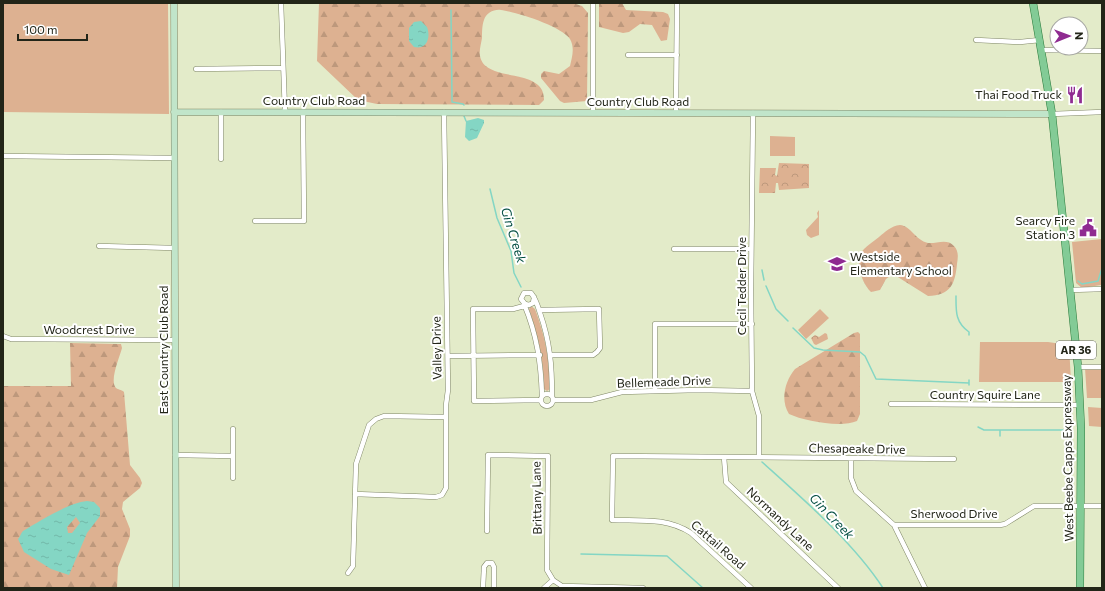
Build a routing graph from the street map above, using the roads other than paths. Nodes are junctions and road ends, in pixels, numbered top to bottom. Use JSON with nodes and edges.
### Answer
{"nodes":[{"id":1,"x":174,"y":3,"type":"edge"},
{"id":2,"x":281,"y":3,"type":"edge"},
{"id":3,"x":593,"y":3,"type":"edge"},
{"id":4,"x":677,"y":3,"type":"edge"},
{"id":5,"x":1033,"y":3,"type":"edge"},
{"id":6,"x":976,"y":40,"type":"dead end"},
{"id":7,"x":1040,"y":40,"type":"junction"},
{"id":8,"x":1042,"y":50,"type":"junction"},
{"id":9,"x":1102,"y":51,"type":"edge"},
{"id":10,"x":628,"y":55,"type":"dead end"},
{"id":11,"x":677,"y":55,"type":"junction"},
{"id":12,"x":283,"y":68,"type":"junction"},
{"id":13,"x":196,"y":69,"type":"dead end"},
{"id":14,"x":174,"y":112,"type":"junction"},
{"id":15,"x":221,"y":112,"type":"junction"},
{"id":16,"x":285,"y":112,"type":"junction"},
{"id":17,"x":303,"y":112,"type":"junction"},
{"id":18,"x":444,"y":112,"type":"junction"},
{"id":19,"x":1102,"y":112,"type":"edge"},
{"id":20,"x":593,"y":113,"type":"junction"},
{"id":21,"x":676,"y":113,"type":"junction"},
{"id":22,"x":753,"y":113,"type":"junction"},
{"id":23,"x":1052,"y":114,"type":"junction"},
{"id":24,"x":3,"y":156,"type":"edge"},
{"id":25,"x":174,"y":158,"type":"junction"},
{"id":26,"x":221,"y":159,"type":"dead end"},
{"id":27,"x":255,"y":221,"type":"dead end"},
{"id":28,"x":99,"y":246,"type":"dead end"},
{"id":29,"x":174,"y":248,"type":"junction"},
{"id":30,"x":674,"y":249,"type":"dead end"},
{"id":31,"x":751,"y":249,"type":"junction"},
{"id":32,"x":1102,"y":287,"type":"edge"},
{"id":33,"x":1071,"y":290,"type":"junction"},
{"id":34,"x":534,"y":297,"type":"junction"},
{"id":35,"x":523,"y":303,"type":"junction"},
{"id":36,"x":539,"y":310,"type":"junction"},
{"id":37,"x":752,"y":324,"type":"junction"},
{"id":38,"x":3,"y":336,"type":"edge"},
{"id":39,"x":175,"y":340,"type":"junction"},
{"id":40,"x":473,"y":355,"type":"junction"},
{"id":41,"x":540,"y":355,"type":"junction"},
{"id":42,"x":551,"y":355,"type":"junction"},
{"id":43,"x":448,"y":356,"type":"junction"},
{"id":44,"x":1078,"y":367,"type":"junction"},
{"id":45,"x":1102,"y":367,"type":"edge"},
{"id":46,"x":655,"y":391,"type":"junction"},
{"id":47,"x":752,"y":391,"type":"junction"},
{"id":48,"x":541,"y":398,"type":"junction"},
{"id":49,"x":553,"y":398,"type":"junction"},
{"id":50,"x":891,"y":404,"type":"dead end"},
{"id":51,"x":1080,"y":405,"type":"junction"},
{"id":52,"x":446,"y":417,"type":"junction"},
{"id":53,"x":233,"y":429,"type":"dead end"},
{"id":54,"x":175,"y":455,"type":"junction"},
{"id":55,"x":233,"y":456,"type":"junction"},
{"id":56,"x":613,"y":456,"type":"joint"},
{"id":57,"x":724,"y":457,"type":"junction"},
{"id":58,"x":759,"y":458,"type":"junction"},
{"id":59,"x":851,"y":459,"type":"junction"},
{"id":60,"x":954,"y":460,"type":"dead end"},
{"id":61,"x":233,"y":478,"type":"dead end"},
{"id":62,"x":355,"y":494,"type":"junction"},
{"id":63,"x":1080,"y":506,"type":"junction"},
{"id":64,"x":1102,"y":506,"type":"edge"},
{"id":65,"x":894,"y":525,"type":"junction"},
{"id":66,"x":487,"y":531,"type":"dead end"},
{"id":67,"x":348,"y":573,"type":"dead end"},
{"id":68,"x":552,"y":580,"type":"junction"},
{"id":69,"x":176,"y":588,"type":"edge"},
{"id":70,"x":483,"y":588,"type":"edge"},
{"id":71,"x":494,"y":588,"type":"edge"},
{"id":72,"x":544,"y":588,"type":"edge"},
{"id":73,"x":642,"y":588,"type":"edge"},
{"id":74,"x":751,"y":588,"type":"edge"},
{"id":75,"x":838,"y":588,"type":"edge"},
{"id":76,"x":925,"y":588,"type":"edge"},
{"id":77,"x":1080,"y":588,"type":"edge"}],
"edges":[{"from":1,"to":14,"type":"street","name":"East Country Club Road"},
{"from":2,"to":12,"type":"street"},
{"from":3,"to":20,"type":"street"},
{"from":4,"to":11,"type":"street"},
{"from":5,"to":7,"type":"main road","number":"AR 36"},
{"from":6,"to":7,"type":"street"},
{"from":7,"to":8,"type":"main road","number":"AR 36"},
{"from":8,"to":9,"type":"street"},
{"from":8,"to":23,"type":"main road","number":"AR 36"},
{"from":10,"to":11,"type":"street"},
{"from":11,"to":21,"type":"street"},
{"from":12,"to":13,"type":"street"},
{"from":12,"to":16,"type":"street"},
{"from":14,"to":15,"type":"street","name":"Country Club Road"},
{"from":14,"to":25,"type":"street","name":"East Country Club Road"},
{"from":15,"to":16,"type":"street","name":"Country Club Road"},
{"from":15,"to":26,"type":"street"},
{"from":16,"to":17,"type":"street","name":"Country Club Road"},
{"from":17,"to":18,"type":"street","name":"Country Club Road"},
{"from":17,"to":27,"type":"street"},
{"from":18,"to":20,"type":"street","name":"Country Club Road"},
{"from":18,"to":43,"type":"street","name":"Valley Drive"},
{"from":19,"to":23,"type":"street","name":"Country Club Road"},
{"from":20,"to":21,"type":"street","name":"Country Club Road"},
{"from":21,"to":22,"type":"street","name":"Country Club Road"},
{"from":22,"to":23,"type":"street","name":"Country Club Road"},
{"from":22,"to":31,"type":"street","name":"Cecil Tedder Drive"},
{"from":23,"to":33,"type":"main road","name":"West Beebe Capps Expressway","number":"AR 36"},
{"from":24,"to":25,"type":"street"},
{"from":25,"to":29,"type":"street","name":"East Country Club Road"},
{"from":28,"to":29,"type":"street"},
{"from":29,"to":39,"type":"street","name":"East Country Club Road"},
{"from":30,"to":31,"type":"street"},
{"from":31,"to":37,"type":"street","name":"Cecil Tedder Drive"},
{"from":32,"to":33,"type":"street"},
{"from":33,"to":44,"type":"main road","name":"West Beebe Capps Expressway","number":"AR 36"},
{"from":34,"to":35,"type":"street"},
{"from":34,"to":35,"type":"street"},
{"from":34,"to":36,"type":"street"},
{"from":35,"to":40,"type":"street"},
{"from":35,"to":41,"type":"street"},
{"from":36,"to":42,"type":"street"},
{"from":36,"to":42,"type":"street"},
{"from":37,"to":46,"type":"street"},
{"from":37,"to":47,"type":"street","name":"Cecil Tedder Drive"},
{"from":38,"to":39,"type":"street","name":"Woodcrest Drive"},
{"from":39,"to":54,"type":"street","name":"East Country Club Road"},
{"from":40,"to":41,"type":"street"},
{"from":40,"to":43,"type":"street"},
{"from":40,"to":48,"type":"street"},
{"from":41,"to":48,"type":"street"},
{"from":42,"to":49,"type":"street"},
{"from":43,"to":52,"type":"street","name":"Valley Drive"},
{"from":44,"to":45,"type":"street"},
{"from":44,"to":51,"type":"main road","name":"West Beebe Capps Expressway","number":"AR 36"},
{"from":46,"to":47,"type":"street","name":"Bellemeade Drive"},
{"from":46,"to":49,"type":"street","name":"Bellemeade Drive"},
{"from":47,"to":58,"type":"street","name":"Cecil Tedder Drive"},
{"from":48,"to":49,"type":"street"},
{"from":48,"to":49,"type":"street"},
{"from":50,"to":51,"type":"street","name":"Country Squire Lane"},
{"from":51,"to":63,"type":"main road","name":"West Beebe Capps Expressway","number":"AR 36"},
{"from":52,"to":62,"type":"street"},
{"from":52,"to":62,"type":"street","name":"Valley Drive"},
{"from":53,"to":55,"type":"street"},
{"from":54,"to":55,"type":"street"},
{"from":54,"to":69,"type":"street","name":"East Country Club Road"},
{"from":55,"to":61,"type":"street"},
{"from":56,"to":57,"type":"street","name":"Chesapeake Drive"},
{"from":56,"to":74,"type":"street","name":"Cattail Road"},
{"from":57,"to":58,"type":"street","name":"Chesapeake Drive"},
{"from":57,"to":75,"type":"street","name":"Normandy Lane"},
{"from":58,"to":59,"type":"street","name":"Chesapeake Drive"},
{"from":59,"to":60,"type":"street","name":"Chesapeake Drive"},
{"from":59,"to":65,"type":"street"},
{"from":62,"to":67,"type":"street"},
{"from":63,"to":64,"type":"street","name":"Sherwood Drive"},
{"from":63,"to":65,"type":"street","name":"Sherwood Drive"},
{"from":63,"to":77,"type":"main road","name":"West Beebe Capps Expressway","number":"AR 36"},
{"from":65,"to":76,"type":"street"},
{"from":66,"to":68,"type":"street","name":"Brittany Lane"},
{"from":68,"to":72,"type":"street"},
{"from":68,"to":73,"type":"street"},
{"from":70,"to":71,"type":"street"}]}
